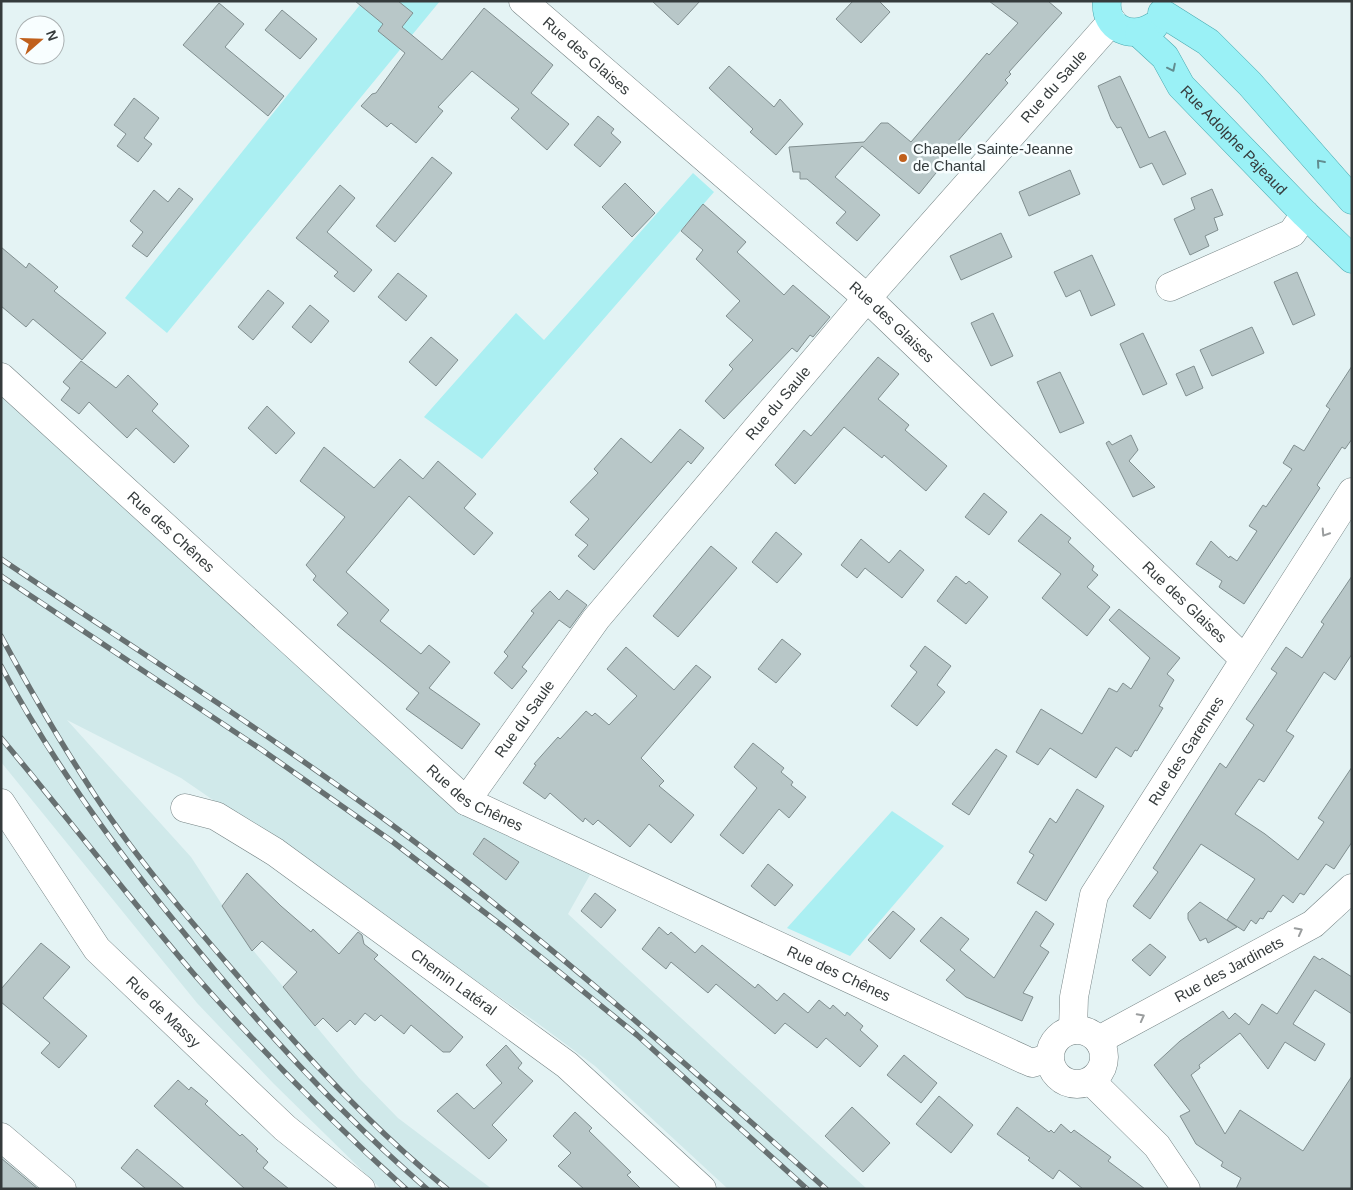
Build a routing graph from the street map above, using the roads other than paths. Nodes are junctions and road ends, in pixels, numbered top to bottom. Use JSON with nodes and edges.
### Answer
{"nodes":[{"id":1,"x":523,"y":1,"type":"edge"},
{"id":2,"x":1162,"y":7,"type":"edge"},
{"id":3,"x":1109,"y":11,"type":"edge"},
{"id":4,"x":1139,"y":33,"type":"junction"},
{"id":5,"x":1352,"y":200,"type":"edge"},
{"id":6,"x":1305,"y":214,"type":"junction"},
{"id":7,"x":1346,"y":251,"type":"edge"},
{"id":8,"x":1170,"y":287,"type":"dead end"},
{"id":9,"x":867,"y":298,"type":"junction"},
{"id":10,"x":1,"y":377,"type":"edge"},
{"id":11,"x":1352,"y":492,"type":"edge"},
{"id":12,"x":1244,"y":659,"type":"junction"},
{"id":13,"x":466,"y":801,"type":"junction"},
{"id":14,"x":1,"y":802,"type":"edge"},
{"id":15,"x":185,"y":808,"type":"dead end"},
{"id":16,"x":1352,"y":888,"type":"edge"},
{"id":17,"x":1073,"y":1030,"type":"junction"},
{"id":18,"x":1101,"y":1044,"type":"junction"},
{"id":19,"x":1049,"y":1058,"type":"junction"},
{"id":20,"x":1092,"y":1081,"type":"junction"},
{"id":21,"x":1,"y":1137,"type":"edge"},
{"id":22,"x":62,"y":1189,"type":"edge"},
{"id":23,"x":361,"y":1189,"type":"edge"},
{"id":24,"x":702,"y":1189,"type":"edge"},
{"id":25,"x":1186,"y":1189,"type":"edge"}],
"edges":[{"from":1,"to":9,"type":"street","name":"Rue des Glaises"},
{"from":2,"to":4,"type":"main road"},
{"from":5,"to":2,"type":"main road","one_way":true},
{"from":3,"to":4,"type":"main road"},
{"from":3,"to":9,"type":"street","name":"Rue du Saule"},
{"from":4,"to":6,"type":"main road","name":"Rue Adolphe Pajeaud","one_way":true},
{"from":6,"to":7,"type":"main road","name":"Rue Adolphe Pajeaud"},
{"from":6,"to":8,"type":"street"},
{"from":9,"to":12,"type":"street","name":"Rue des Glaises"},
{"from":9,"to":13,"type":"street","name":"Rue du Saule"},
{"from":10,"to":13,"type":"street","name":"Rue des Chênes"},
{"from":11,"to":12,"type":"street","name":"Rue des Garennes","one_way":true},
{"from":12,"to":17,"type":"street","name":"Rue des Garennes"},
{"from":13,"to":19,"type":"street","name":"Rue des Chênes"},
{"from":14,"to":23,"type":"street","name":"Rue de Massy"},
{"from":15,"to":24,"type":"street","name":"Chemin Latéral"},
{"from":18,"to":16,"type":"street","name":"Rue des Jardinets","one_way":true},
{"from":17,"to":18,"type":"street"},
{"from":17,"to":19,"type":"street"},
{"from":18,"to":20,"type":"street"},
{"from":19,"to":20,"type":"street"},
{"from":20,"to":25,"type":"street"},
{"from":21,"to":22,"type":"street"}]}
